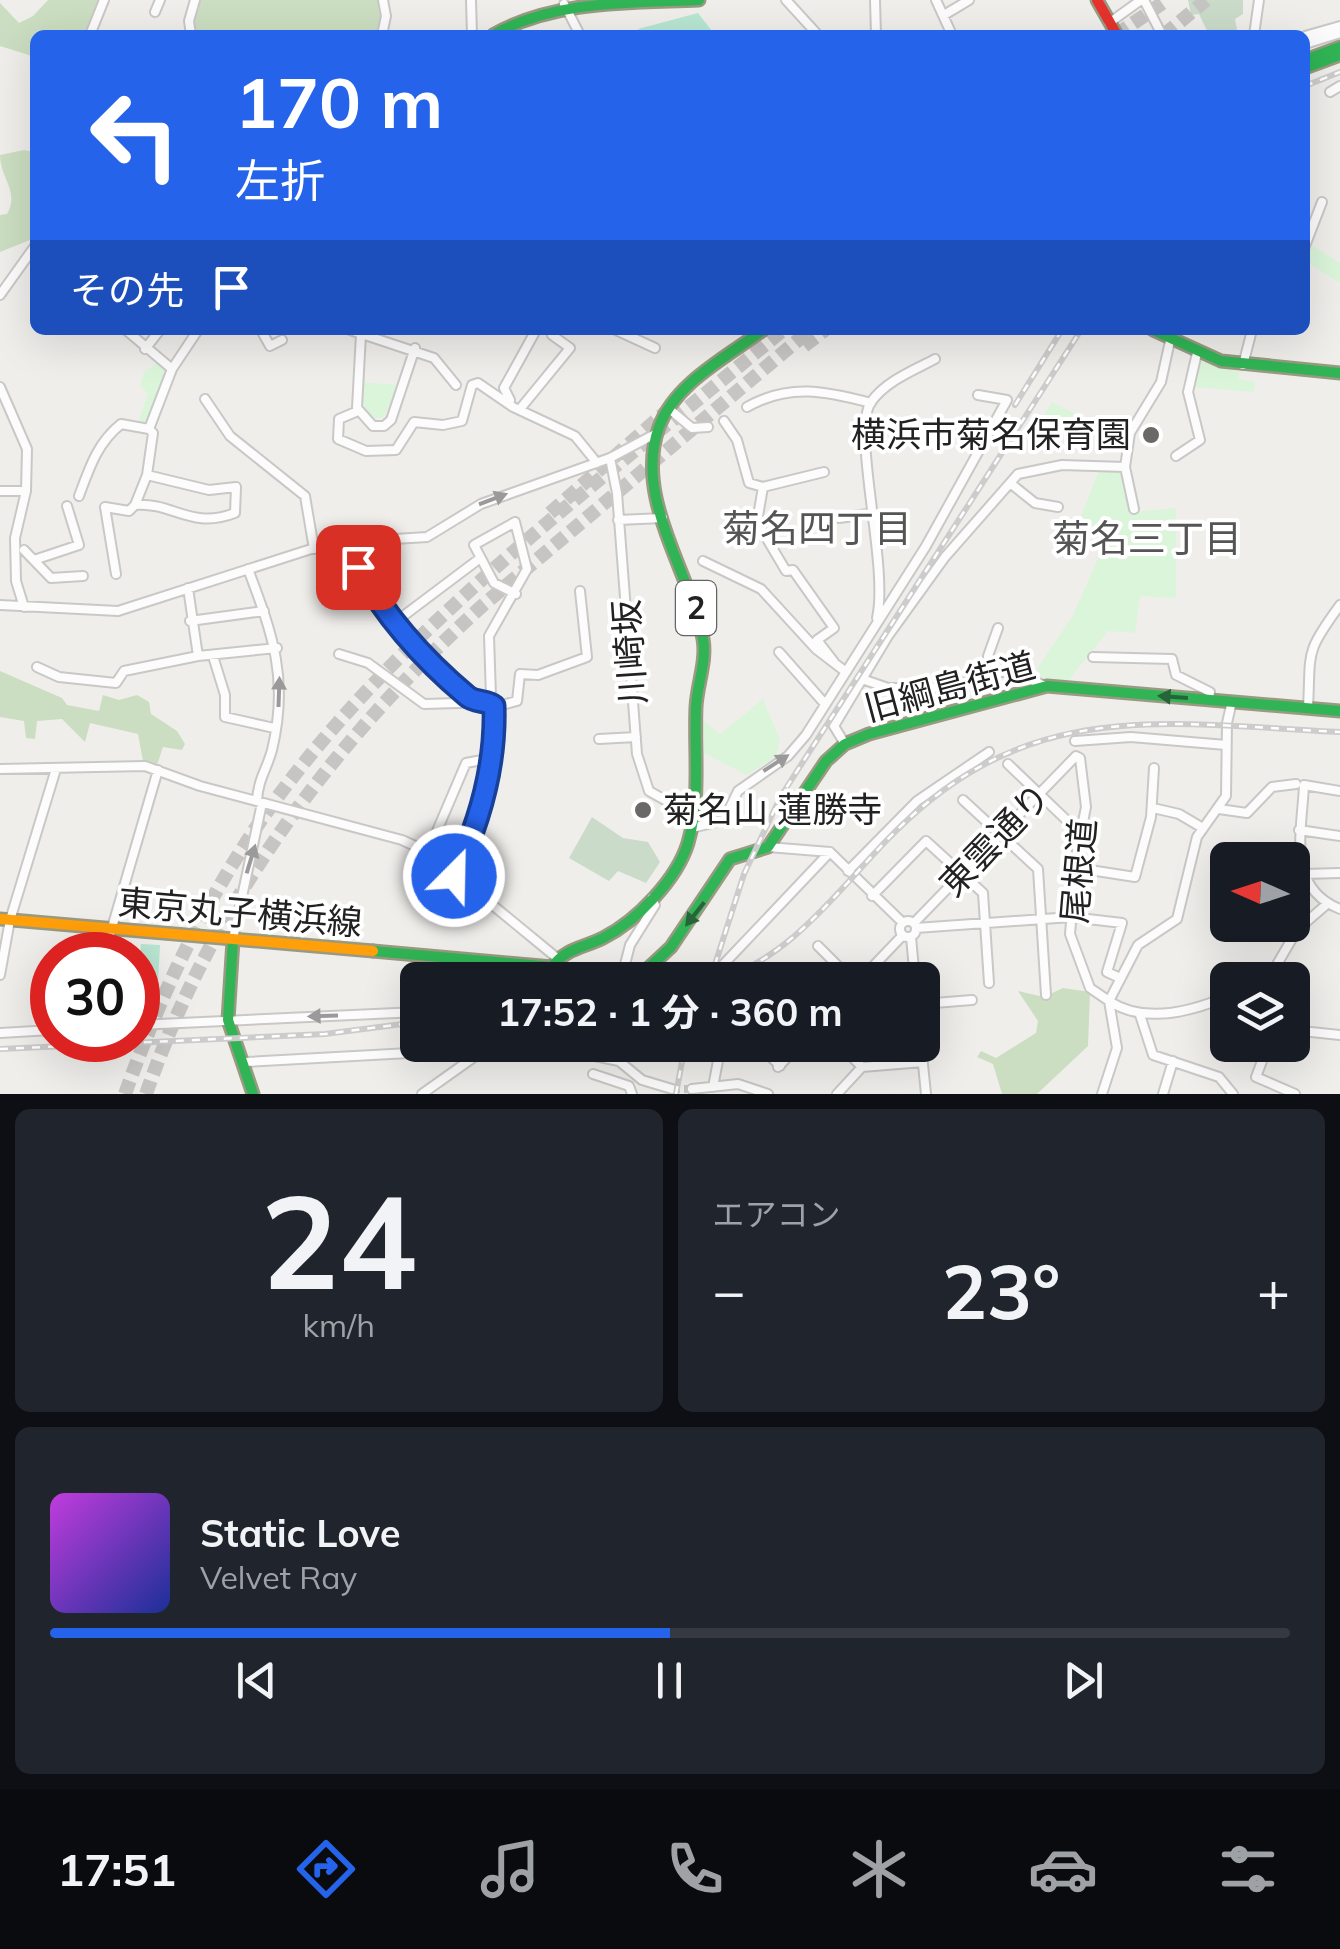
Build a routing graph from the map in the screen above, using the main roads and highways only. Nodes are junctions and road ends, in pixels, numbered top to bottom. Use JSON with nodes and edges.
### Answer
{"nodes":[{"id":1,"x":699,"y":0,"type":"edge"},
{"id":2,"x":1098,"y":0,"type":"edge"},
{"id":3,"x":667,"y":1,"type":"edge"},
{"id":4,"x":564,"y":2,"type":"edge"},
{"id":5,"x":499,"y":30,"type":"edge"},
{"id":6,"x":1114,"y":30,"type":"edge"},
{"id":7,"x":1340,"y":47,"type":"edge"},
{"id":8,"x":1310,"y":55,"type":"edge"},
{"id":9,"x":1340,"y":55,"type":"edge"},
{"id":10,"x":1310,"y":56,"type":"edge"},
{"id":11,"x":757,"y":335,"type":"edge"},
{"id":12,"x":1160,"y":335,"type":"edge"},
{"id":13,"x":1340,"y":373,"type":"edge"},
{"id":14,"x":1340,"y":710,"type":"edge"},
{"id":15,"x":5,"y":919,"type":"edge"},
{"id":16,"x":232,"y":940,"type":"junction"},
{"id":17,"x":490,"y":962,"type":"edge"},
{"id":18,"x":556,"y":962,"type":"edge"},
{"id":19,"x":654,"y":962,"type":"edge"},
{"id":20,"x":253,"y":1094,"type":"edge"}],
"edges":[{"from":1,"to":3,"type":"main road"},
{"from":2,"to":6,"type":"main road"},
{"from":3,"to":4,"type":"main road"},
{"from":4,"to":5,"type":"main road"},
{"from":7,"to":8,"type":"main road"},
{"from":9,"to":10,"type":"main road"},
{"from":11,"to":18,"type":"main road","name":"東京丸子横浜線","number":"2"},
{"from":12,"to":13,"type":"main road"},
{"from":14,"to":19,"type":"main road","name":"旧綱島街道","one_way":true},
{"from":15,"to":16,"type":"main road","name":"東京丸子横浜線","number":"2"},
{"from":16,"to":17,"type":"main road","name":"東京丸子横浜線","number":"2"},
{"from":16,"to":20,"type":"main road"}]}
